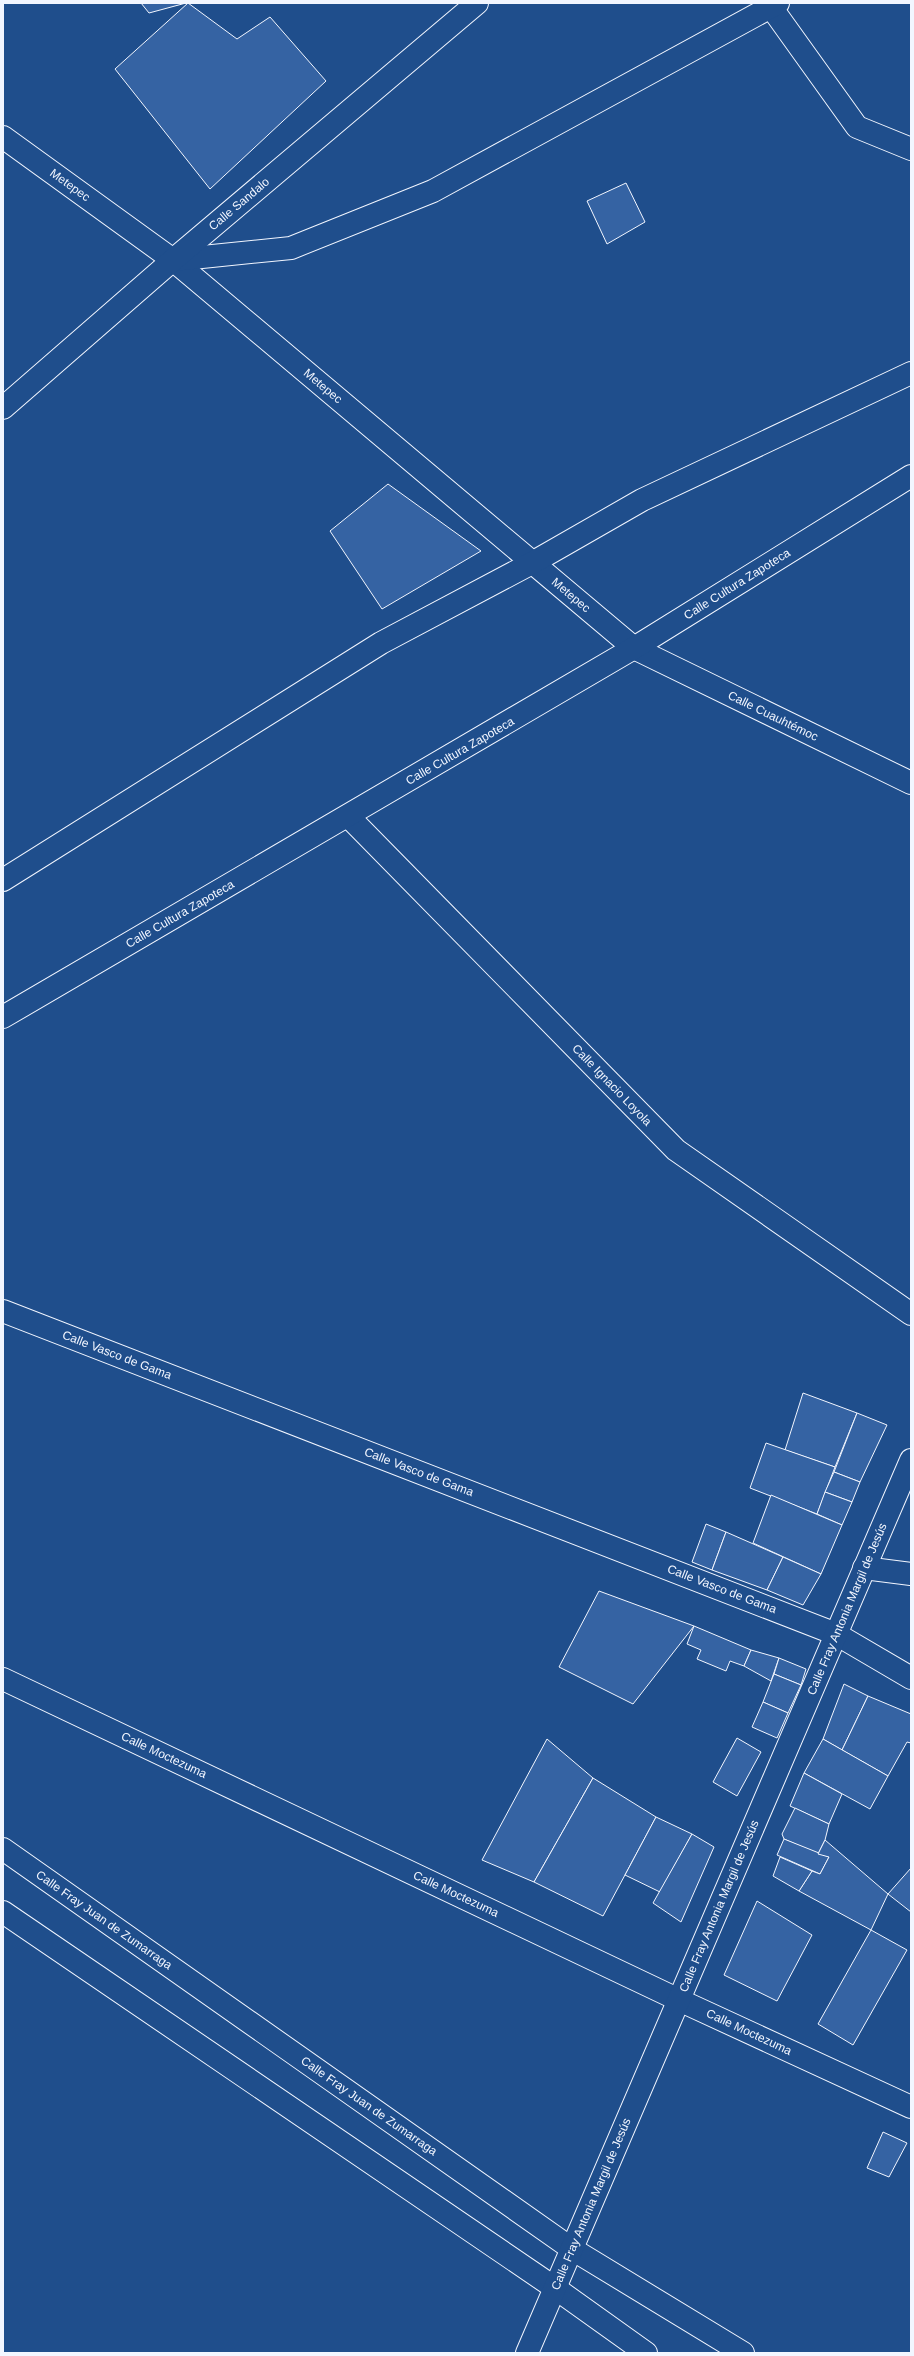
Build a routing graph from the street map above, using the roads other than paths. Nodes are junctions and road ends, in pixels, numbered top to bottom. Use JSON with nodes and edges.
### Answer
{"nodes":[{"id":1,"x":477,"y":3,"type":"edge"},
{"id":2,"x":775,"y":5,"type":"edge"},
{"id":3,"x":3,"y":137,"type":"edge"},
{"id":4,"x":911,"y":149,"type":"edge"},
{"id":5,"x":173,"y":260,"type":"junction"},
{"id":6,"x":911,"y":373,"type":"edge"},
{"id":7,"x":3,"y":408,"type":"edge"},
{"id":8,"x":911,"y":476,"type":"edge"},
{"id":9,"x":532,"y":562,"type":"junction"},
{"id":10,"x":634,"y":648,"type":"junction"},
{"id":11,"x":911,"y":783,"type":"edge"},
{"id":12,"x":348,"y":816,"type":"junction"},
{"id":13,"x":3,"y":880,"type":"edge"},
{"id":14,"x":3,"y":1017,"type":"edge"},
{"id":15,"x":3,"y":1311,"type":"edge"},
{"id":16,"x":911,"y":1314,"type":"edge"},
{"id":17,"x":911,"y":1460,"type":"edge"},
{"id":18,"x":864,"y":1568,"type":"junction"},
{"id":19,"x":911,"y":1574,"type":"edge"},
{"id":20,"x":836,"y":1634,"type":"junction"},
{"id":21,"x":911,"y":1678,"type":"edge"},
{"id":22,"x":3,"y":1679,"type":"edge"},
{"id":23,"x":3,"y":1849,"type":"edge"},
{"id":24,"x":3,"y":1912,"type":"edge"},
{"id":25,"x":679,"y":2000,"type":"junction"},
{"id":26,"x":911,"y":2107,"type":"edge"},
{"id":27,"x":572,"y":2249,"type":"junction"},
{"id":28,"x":555,"y":2288,"type":"junction"},
{"id":29,"x":527,"y":2353,"type":"edge"},
{"id":30,"x":646,"y":2353,"type":"edge"},
{"id":31,"x":742,"y":2353,"type":"edge"}],
"edges":[{"from":1,"to":5,"type":"street","name":"Calle Sandalo"},
{"from":2,"to":4,"type":"street"},
{"from":2,"to":5,"type":"street"},
{"from":3,"to":5,"type":"street","name":"Metepec"},
{"from":5,"to":7,"type":"street","name":"Calle Sandalo"},
{"from":5,"to":9,"type":"street","name":"Metepec"},
{"from":6,"to":9,"type":"street"},
{"from":8,"to":10,"type":"street","name":"Calle Cultura Zapoteca"},
{"from":9,"to":10,"type":"street","name":"Metepec"},
{"from":9,"to":13,"type":"street"},
{"from":10,"to":11,"type":"street","name":"Calle Cuauhtémoc"},
{"from":10,"to":12,"type":"street","name":"Calle Cultura Zapoteca"},
{"from":12,"to":14,"type":"street","name":"Calle Cultura Zapoteca"},
{"from":12,"to":16,"type":"street","name":"Calle Ignacio Loyola"},
{"from":15,"to":20,"type":"street","name":"Calle Vasco de Gama"},
{"from":17,"to":18,"type":"street","name":"Calle Fray Antonia Margil de Jesús"},
{"from":18,"to":19,"type":"street"},
{"from":18,"to":20,"type":"street","name":"Calle Fray Antonia Margil de Jesús"},
{"from":20,"to":21,"type":"street","name":"Calle Vasco de Gama"},
{"from":20,"to":25,"type":"street","name":"Calle Fray Antonia Margil de Jesús"},
{"from":22,"to":25,"type":"street","name":"Calle Moctezuma"},
{"from":23,"to":27,"type":"street","name":"Calle Fray Juan de Zumarraga"},
{"from":24,"to":28,"type":"street"},
{"from":25,"to":26,"type":"street","name":"Calle Moctezuma"},
{"from":25,"to":27,"type":"street","name":"Calle Fray Antonia Margil de Jesús"},
{"from":27,"to":28,"type":"street","name":"Calle Fray Antonia Margil de Jesús"},
{"from":27,"to":31,"type":"street","name":"Calle Fray Juan de Zumarraga"},
{"from":28,"to":29,"type":"street","name":"Calle Fray Antonia Margil de Jesús"},
{"from":28,"to":30,"type":"street"}]}
